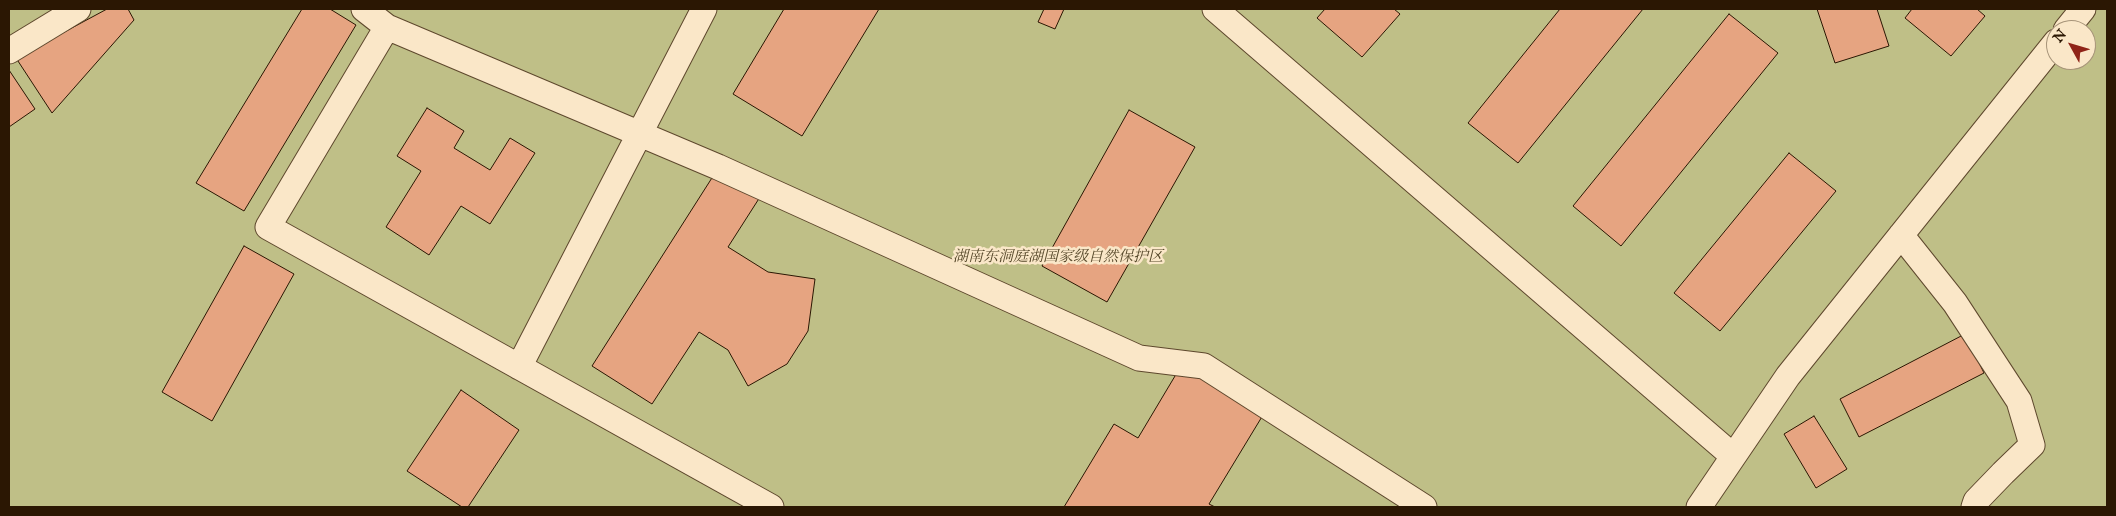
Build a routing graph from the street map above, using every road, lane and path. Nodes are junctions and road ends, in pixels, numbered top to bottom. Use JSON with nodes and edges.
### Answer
{"nodes":[{"id":1,"x":78,"y":9,"type":"edge"},
{"id":2,"x":364,"y":9,"type":"edge"},
{"id":3,"x":704,"y":9,"type":"edge"},
{"id":4,"x":1215,"y":9,"type":"edge"},
{"id":5,"x":2083,"y":9,"type":"edge"},
{"id":6,"x":2074,"y":20,"type":"edge"},
{"id":7,"x":387,"y":28,"type":"junction"},
{"id":8,"x":9,"y":51,"type":"edge"},
{"id":9,"x":2046,"y":54,"type":"edge"},
{"id":10,"x":640,"y":134,"type":"junction"},
{"id":11,"x":1901,"y":235,"type":"junction"},
{"id":12,"x":519,"y":367,"type":"junction"},
{"id":13,"x":1733,"y":456,"type":"junction"},
{"id":14,"x":771,"y":507,"type":"edge"},
{"id":15,"x":1424,"y":507,"type":"edge"},
{"id":16,"x":1699,"y":507,"type":"edge"},
{"id":17,"x":1974,"y":507,"type":"edge"}],
"edges":[{"from":1,"to":8,"type":"street"},
{"from":2,"to":7,"type":"street"},
{"from":3,"to":10,"type":"street"},
{"from":4,"to":13,"type":"street"},
{"from":5,"to":6,"type":"street"},
{"from":7,"to":10,"type":"street"},
{"from":7,"to":12,"type":"street"},
{"from":9,"to":11,"type":"street"},
{"from":10,"to":12,"type":"street"},
{"from":10,"to":15,"type":"street"},
{"from":11,"to":13,"type":"street"},
{"from":11,"to":17,"type":"street"},
{"from":12,"to":14,"type":"street"},
{"from":13,"to":16,"type":"street"}]}
